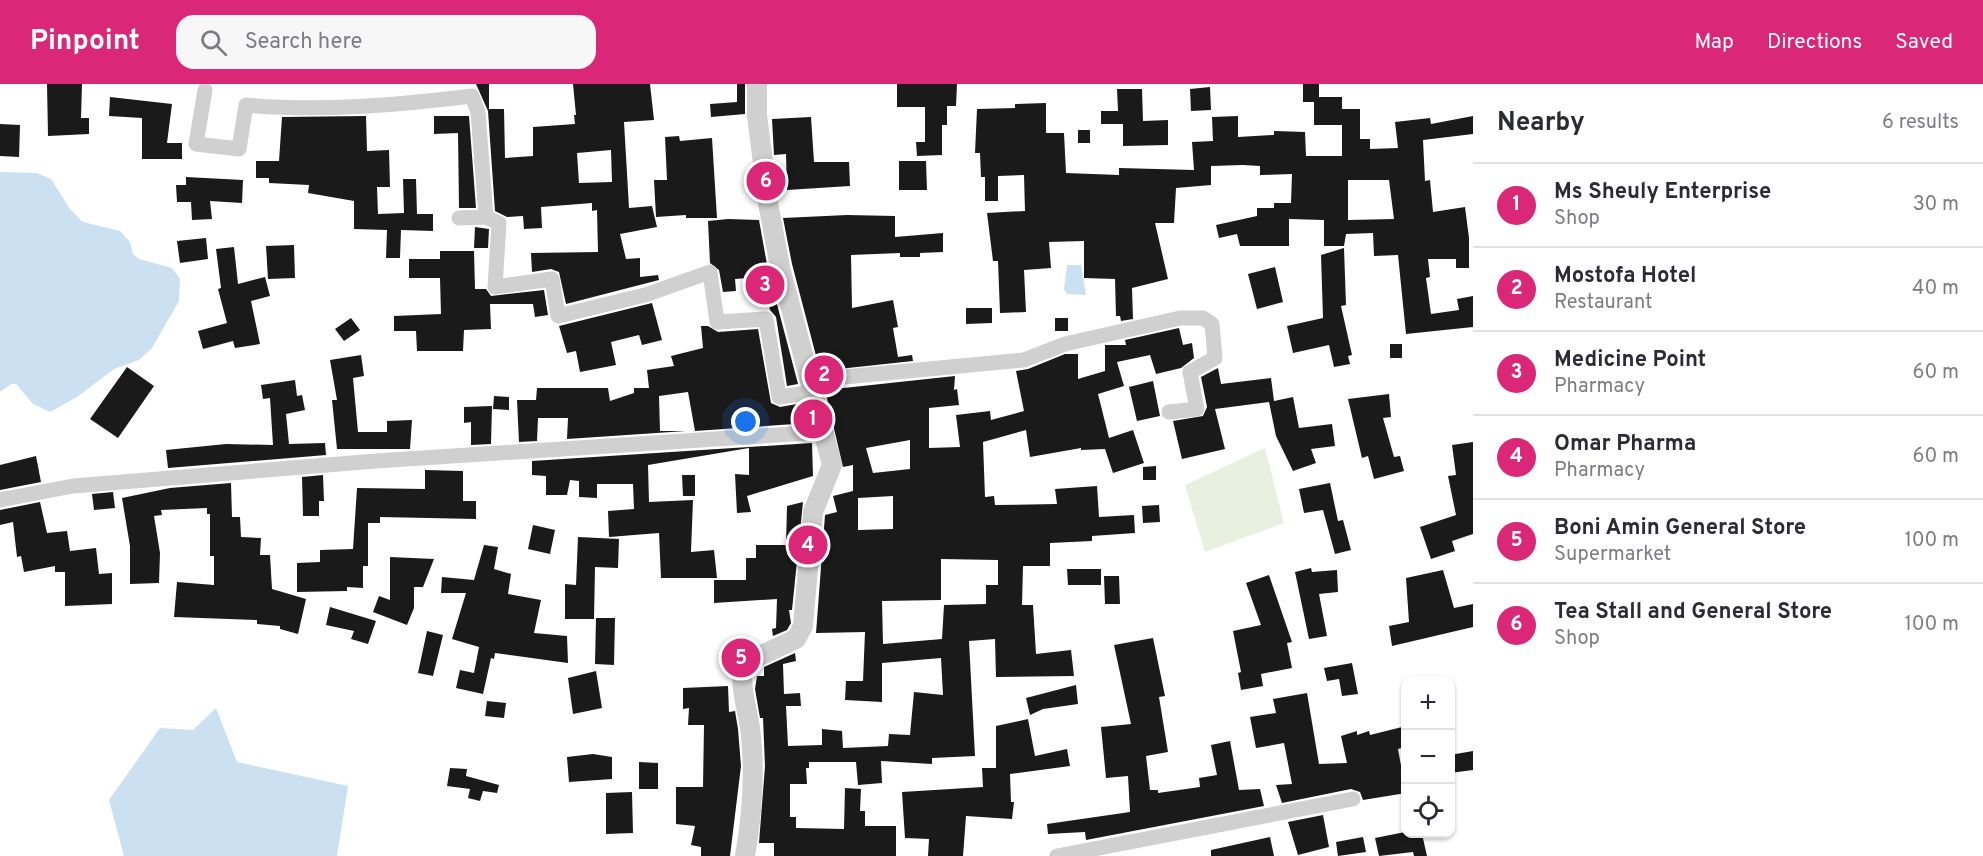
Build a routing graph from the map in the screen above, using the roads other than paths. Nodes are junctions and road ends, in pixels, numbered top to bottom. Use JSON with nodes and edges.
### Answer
{"nodes":[{"id":1,"x":757,"y":84,"type":"edge"},
{"id":2,"x":205,"y":90,"type":"dead end"},
{"id":3,"x":486,"y":217,"type":"junction"},
{"id":4,"x":459,"y":218,"type":"dead end"},
{"id":5,"x":812,"y":387,"type":"junction"},
{"id":6,"x":1169,"y":412,"type":"dead end"},
{"id":7,"x":824,"y":432,"type":"junction"},
{"id":8,"x":0,"y":500,"type":"edge"},
{"id":9,"x":1353,"y":798,"type":"dead end"},
{"id":10,"x":745,"y":856,"type":"edge"},
{"id":11,"x":1057,"y":856,"type":"edge"}],
"edges":[{"from":1,"to":5,"type":"street"},
{"from":2,"to":3,"type":"street"},
{"from":3,"to":4,"type":"street"},
{"from":3,"to":5,"type":"street"},
{"from":5,"to":6,"type":"street"},
{"from":5,"to":7,"type":"street"},
{"from":7,"to":8,"type":"street"},
{"from":7,"to":10,"type":"street"},
{"from":9,"to":11,"type":"street"}]}
